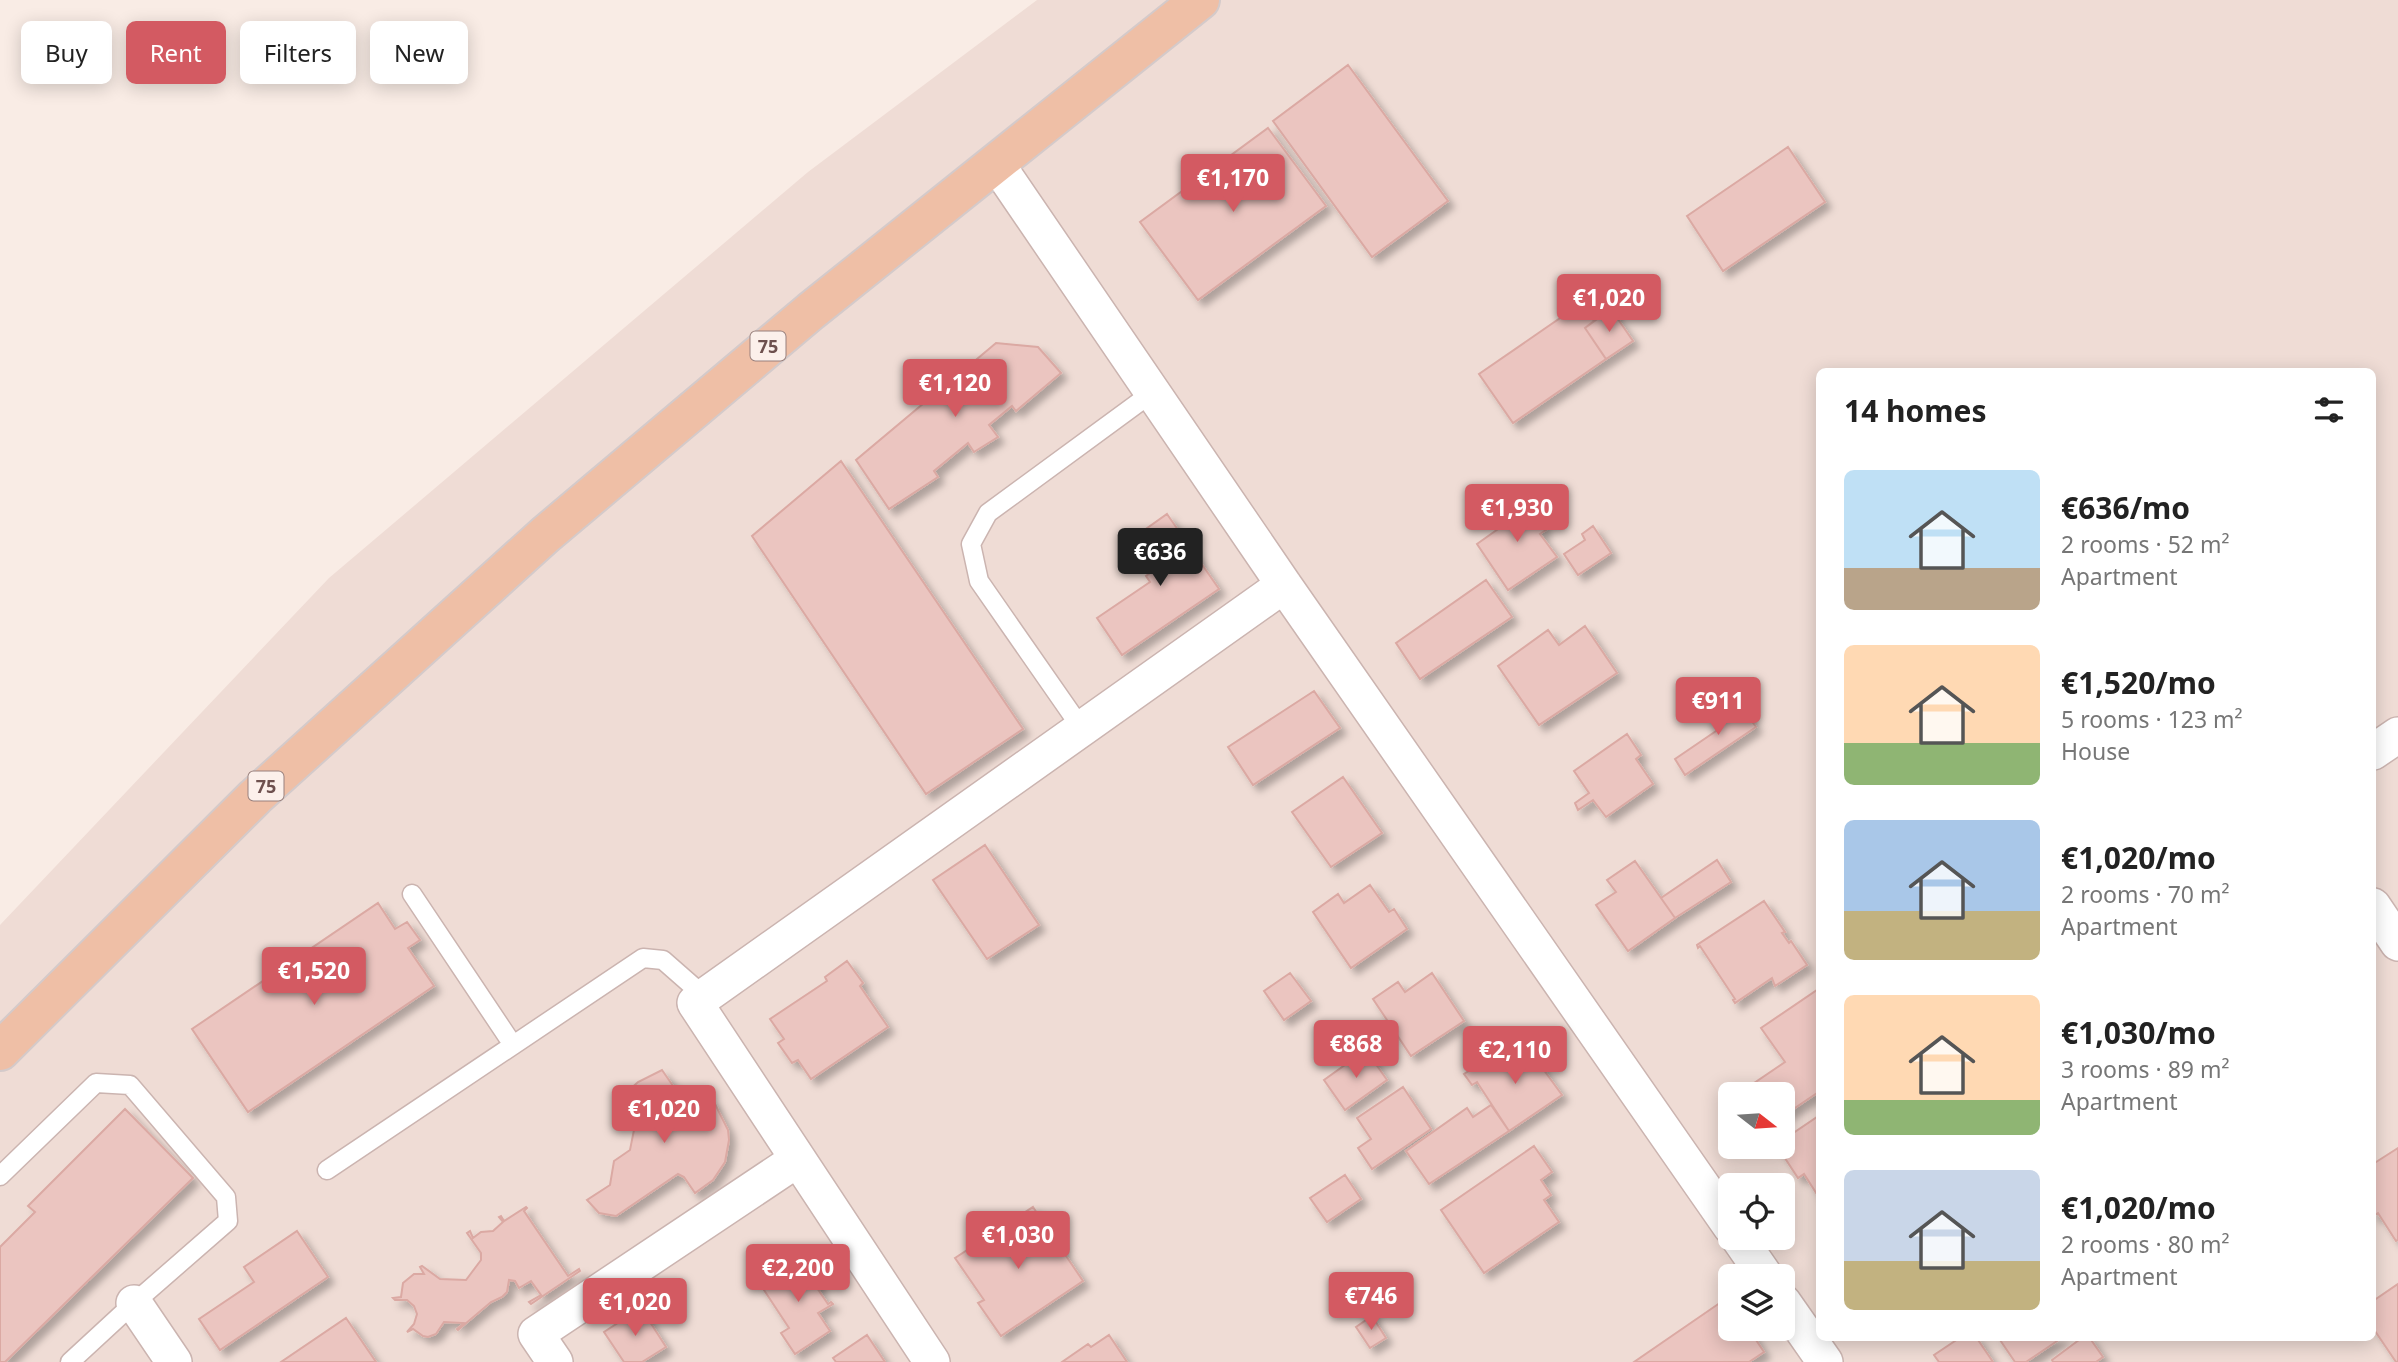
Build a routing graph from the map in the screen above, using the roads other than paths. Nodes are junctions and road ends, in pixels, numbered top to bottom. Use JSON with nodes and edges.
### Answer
{"nodes":[{"id":1,"x":1200,"y":0,"type":"edge"},
{"id":2,"x":996,"y":163,"type":"junction"},
{"id":3,"x":1153,"y":392,"type":"junction"},
{"id":4,"x":1284,"y":585,"type":"junction"},
{"id":5,"x":1082,"y":729,"type":"junction"},
{"id":6,"x":2398,"y":735,"type":"edge"},
{"id":7,"x":2376,"y":750,"type":"edge"},
{"id":8,"x":412,"y":894,"type":"dead end"},
{"id":9,"x":2376,"y":910,"type":"edge"},
{"id":10,"x":2398,"y":943,"type":"edge"},
{"id":11,"x":705,"y":996,"type":"junction"},
{"id":12,"x":513,"y":1045,"type":"junction"},
{"id":13,"x":0,"y":1051,"type":"edge"},
{"id":14,"x":798,"y":1159,"type":"junction"},
{"id":15,"x":327,"y":1170,"type":"dead end"},
{"id":16,"x":0,"y":1176,"type":"edge"},
{"id":17,"x":1718,"y":1208,"type":"edge"},
{"id":18,"x":134,"y":1303,"type":"junction"},
{"id":19,"x":1795,"y":1319,"type":"edge"},
{"id":20,"x":69,"y":1362,"type":"edge"},
{"id":21,"x":174,"y":1362,"type":"edge"},
{"id":22,"x":555,"y":1362,"type":"edge"},
{"id":23,"x":932,"y":1362,"type":"edge"},
{"id":24,"x":1825,"y":1362,"type":"edge"}],
"edges":[{"from":1,"to":2,"type":"main road","number":"75"},
{"from":2,"to":3,"type":"street"},
{"from":2,"to":13,"type":"main road","number":"75"},
{"from":3,"to":4,"type":"street"},
{"from":3,"to":5,"type":"lane"},
{"from":4,"to":5,"type":"street"},
{"from":4,"to":17,"type":"street"},
{"from":5,"to":11,"type":"street"},
{"from":6,"to":7,"type":"street"},
{"from":8,"to":12,"type":"lane"},
{"from":9,"to":10,"type":"street"},
{"from":11,"to":12,"type":"lane"},
{"from":11,"to":14,"type":"street"},
{"from":12,"to":15,"type":"lane"},
{"from":14,"to":22,"type":"street"},
{"from":14,"to":23,"type":"street"},
{"from":16,"to":18,"type":"lane"},
{"from":18,"to":20,"type":"lane"},
{"from":18,"to":21,"type":"street"},
{"from":19,"to":24,"type":"street"}]}
